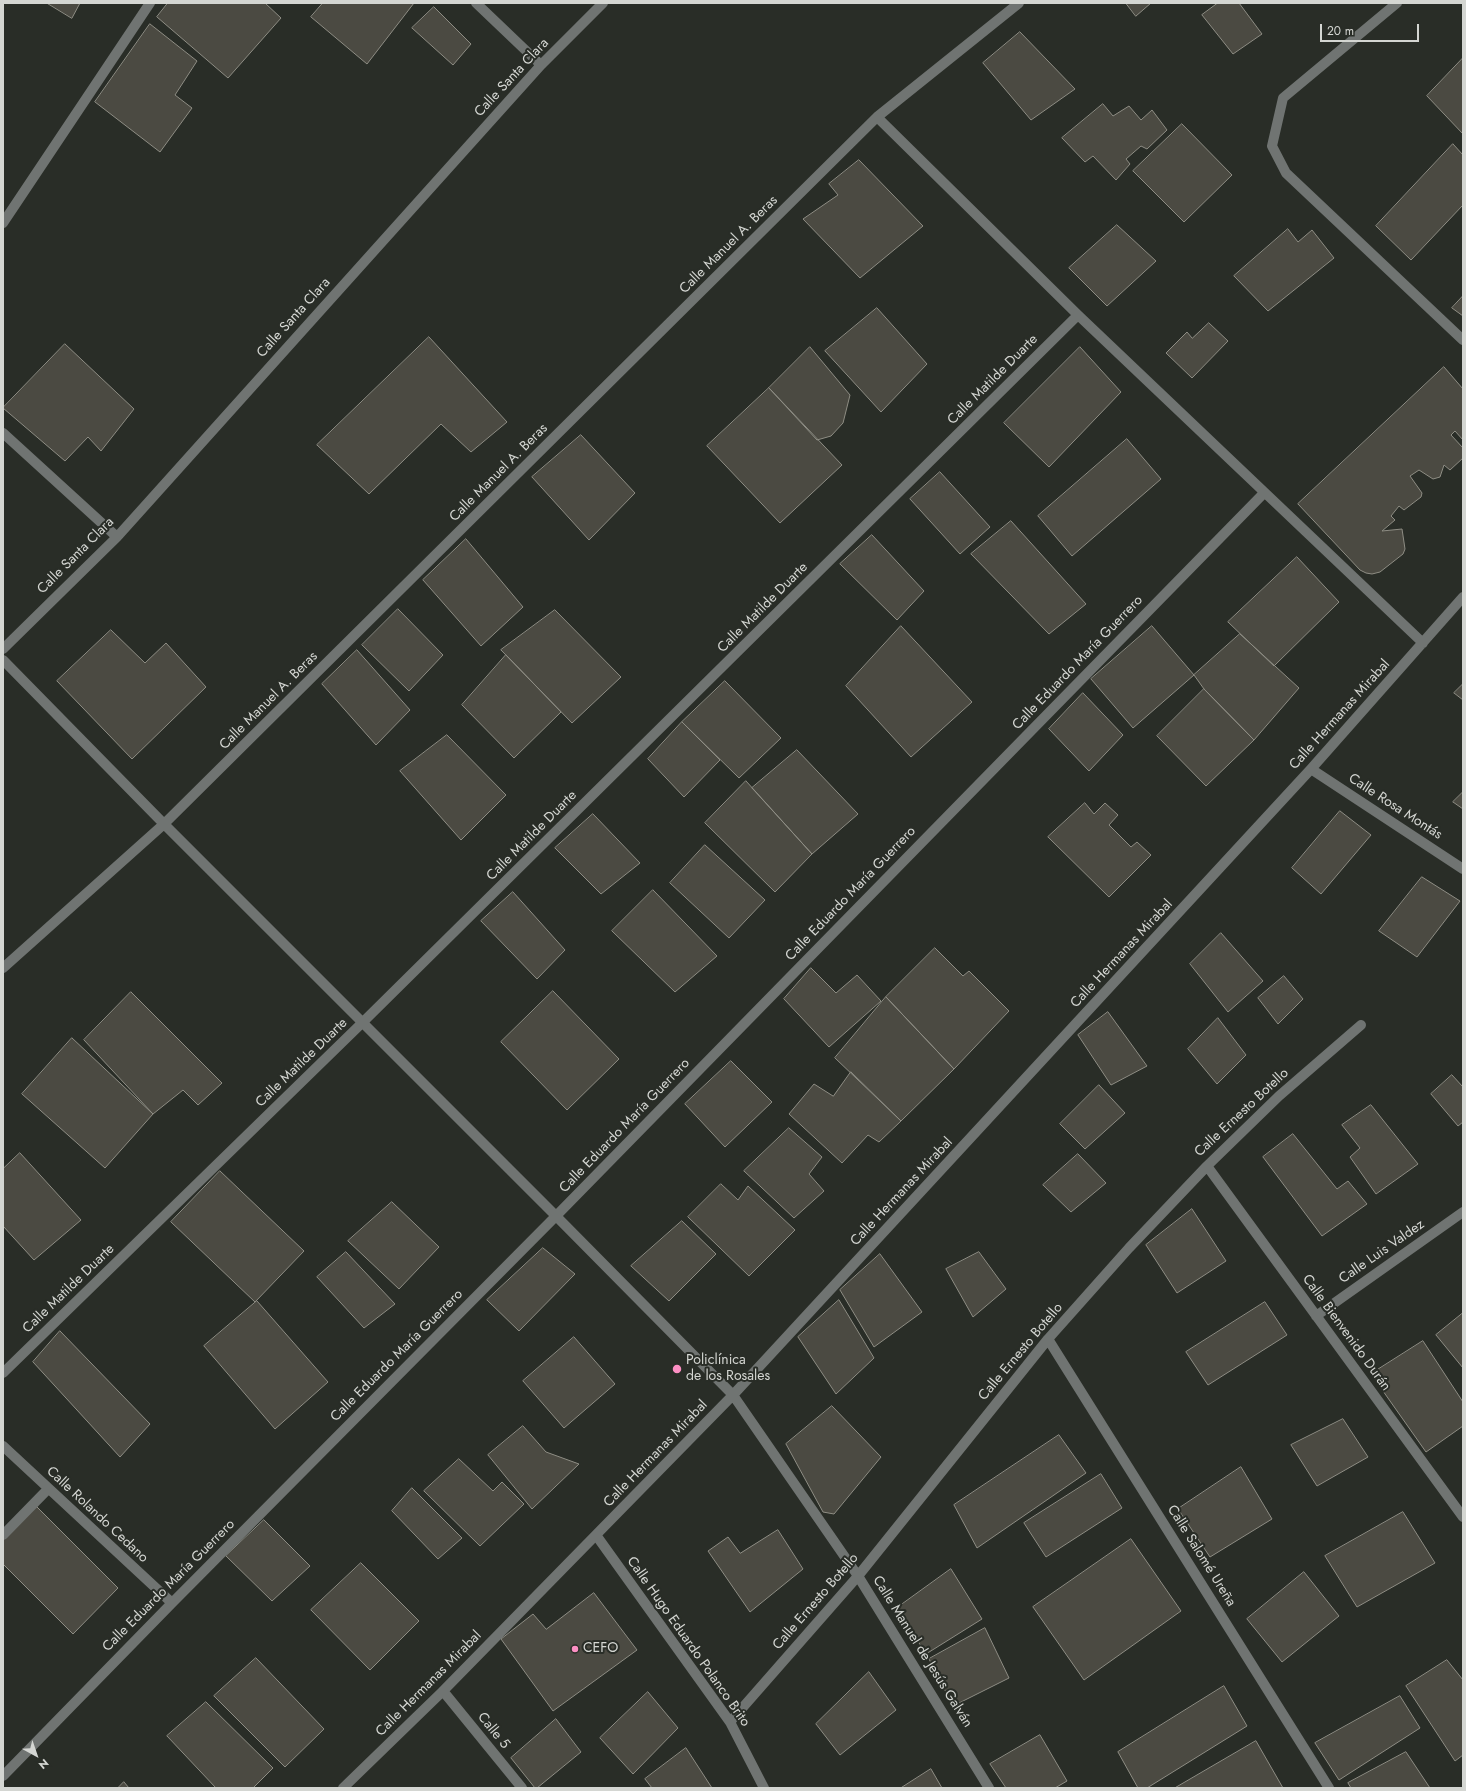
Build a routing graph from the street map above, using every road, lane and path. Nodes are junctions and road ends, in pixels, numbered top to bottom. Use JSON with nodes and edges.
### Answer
{"nodes":[{"id":1,"x":150,"y":3,"type":"edge"},
{"id":2,"x":476,"y":3,"type":"edge"},
{"id":3,"x":603,"y":3,"type":"edge"},
{"id":4,"x":1019,"y":3,"type":"edge"},
{"id":5,"x":1398,"y":3,"type":"edge"},
{"id":6,"x":541,"y":65,"type":"junction"},
{"id":7,"x":877,"y":117,"type":"junction"},
{"id":8,"x":3,"y":223,"type":"edge"},
{"id":9,"x":1078,"y":315,"type":"junction"},
{"id":10,"x":1463,"y":340,"type":"edge"},
{"id":11,"x":3,"y":433,"type":"edge"},
{"id":12,"x":1264,"y":492,"type":"junction"},
{"id":13,"x":117,"y":536,"type":"junction"},
{"id":14,"x":1463,"y":597,"type":"edge"},
{"id":15,"x":1423,"y":643,"type":"junction"},
{"id":16,"x":3,"y":649,"type":"edge"},
{"id":17,"x":3,"y":660,"type":"edge"},
{"id":18,"x":1312,"y":769,"type":"junction"},
{"id":19,"x":164,"y":824,"type":"junction"},
{"id":20,"x":1463,"y":868,"type":"edge"},
{"id":21,"x":3,"y":968,"type":"edge"},
{"id":22,"x":363,"y":1022,"type":"junction"},
{"id":23,"x":1361,"y":1025,"type":"dead end"},
{"id":24,"x":1207,"y":1166,"type":"junction"},
{"id":25,"x":1463,"y":1212,"type":"edge"},
{"id":26,"x":556,"y":1216,"type":"junction"},
{"id":27,"x":1316,"y":1316,"type":"junction"},
{"id":28,"x":1048,"y":1339,"type":"junction"},
{"id":29,"x":3,"y":1372,"type":"edge"},
{"id":30,"x":733,"y":1395,"type":"junction"},
{"id":31,"x":3,"y":1446,"type":"edge"},
{"id":32,"x":48,"y":1489,"type":"junction"},
{"id":33,"x":1462,"y":1515,"type":"edge"},
{"id":34,"x":3,"y":1535,"type":"edge"},
{"id":35,"x":596,"y":1535,"type":"junction"},
{"id":36,"x":858,"y":1576,"type":"junction"},
{"id":37,"x":172,"y":1603,"type":"junction"},
{"id":38,"x":443,"y":1691,"type":"junction"},
{"id":39,"x":730,"y":1722,"type":"junction"},
{"id":40,"x":3,"y":1776,"type":"edge"},
{"id":41,"x":343,"y":1788,"type":"edge"},
{"id":42,"x":522,"y":1788,"type":"edge"},
{"id":43,"x":764,"y":1788,"type":"edge"},
{"id":44,"x":989,"y":1788,"type":"edge"},
{"id":45,"x":1329,"y":1788,"type":"edge"}],
"edges":[{"from":1,"to":8,"type":"street"},
{"from":2,"to":6,"type":"street"},
{"from":3,"to":6,"type":"street","name":"Calle Santa Clara"},
{"from":4,"to":7,"type":"street","name":"Calle Manuel A. Beras"},
{"from":5,"to":10,"type":"street"},
{"from":6,"to":13,"type":"street","name":"Calle Santa Clara"},
{"from":7,"to":9,"type":"street"},
{"from":7,"to":19,"type":"street","name":"Calle Manuel A. Beras"},
{"from":9,"to":12,"type":"street"},
{"from":9,"to":22,"type":"street","name":"Calle Matilde Duarte"},
{"from":11,"to":13,"type":"street"},
{"from":12,"to":15,"type":"street"},
{"from":12,"to":26,"type":"street","name":"Calle Eduardo María Guerrero"},
{"from":13,"to":16,"type":"street","name":"Calle Santa Clara"},
{"from":14,"to":15,"type":"street","name":"Calle Hermanas Mirabal"},
{"from":15,"to":18,"type":"street","name":"Calle Hermanas Mirabal"},
{"from":17,"to":19,"type":"street","name":"Calle Manuel de Jesús Galván"},
{"from":18,"to":20,"type":"street","name":"Calle Rosa Montás"},
{"from":18,"to":30,"type":"street","name":"Calle Hermanas Mirabal"},
{"from":19,"to":21,"type":"street","name":"Calle Manuel A. Beras"},
{"from":19,"to":22,"type":"street","name":"Calle Manuel de Jesús Galván"},
{"from":22,"to":26,"type":"street","name":"Calle Manuel de Jesús Galván"},
{"from":22,"to":29,"type":"street","name":"Calle Matilde Duarte"},
{"from":23,"to":24,"type":"street","name":"Calle Ernesto Botello"},
{"from":24,"to":27,"type":"street","name":"Calle Bienvenido Durán"},
{"from":24,"to":28,"type":"street","name":"Calle Ernesto Botello"},
{"from":25,"to":27,"type":"street","name":"Calle Luis Valdez"},
{"from":26,"to":30,"type":"street","name":"Calle Manuel de Jesús Galván"},
{"from":26,"to":37,"type":"street","name":"Calle Eduardo María Guerrero"},
{"from":27,"to":33,"type":"street","name":"Calle Bienvenido Durán"},
{"from":28,"to":36,"type":"street","name":"Calle Ernesto Botello"},
{"from":28,"to":45,"type":"street","name":"Calle Salomé Ureña"},
{"from":30,"to":35,"type":"street","name":"Calle Hermanas Mirabal"},
{"from":30,"to":36,"type":"street","name":"Calle Manuel de Jesús Galván"},
{"from":31,"to":32,"type":"street","name":"Calle Rolando Cedano"},
{"from":32,"to":34,"type":"street"},
{"from":32,"to":37,"type":"street","name":"Calle Rolando Cedano"},
{"from":35,"to":38,"type":"street","name":"Calle Hermanas Mirabal"},
{"from":35,"to":39,"type":"street","name":"Calle Hugo Eduardo Polanco Brito"},
{"from":36,"to":39,"type":"street","name":"Calle Ernesto Botello"},
{"from":36,"to":44,"type":"street","name":"Calle Manuel de Jesús Galván"},
{"from":37,"to":40,"type":"street","name":"Calle Eduardo María Guerrero"},
{"from":38,"to":41,"type":"street","name":"Calle Hermanas Mirabal"},
{"from":38,"to":42,"type":"street","name":"Calle 5"},
{"from":39,"to":43,"type":"street","name":"Calle Hugo Eduardo Polanco Brito"}]}
